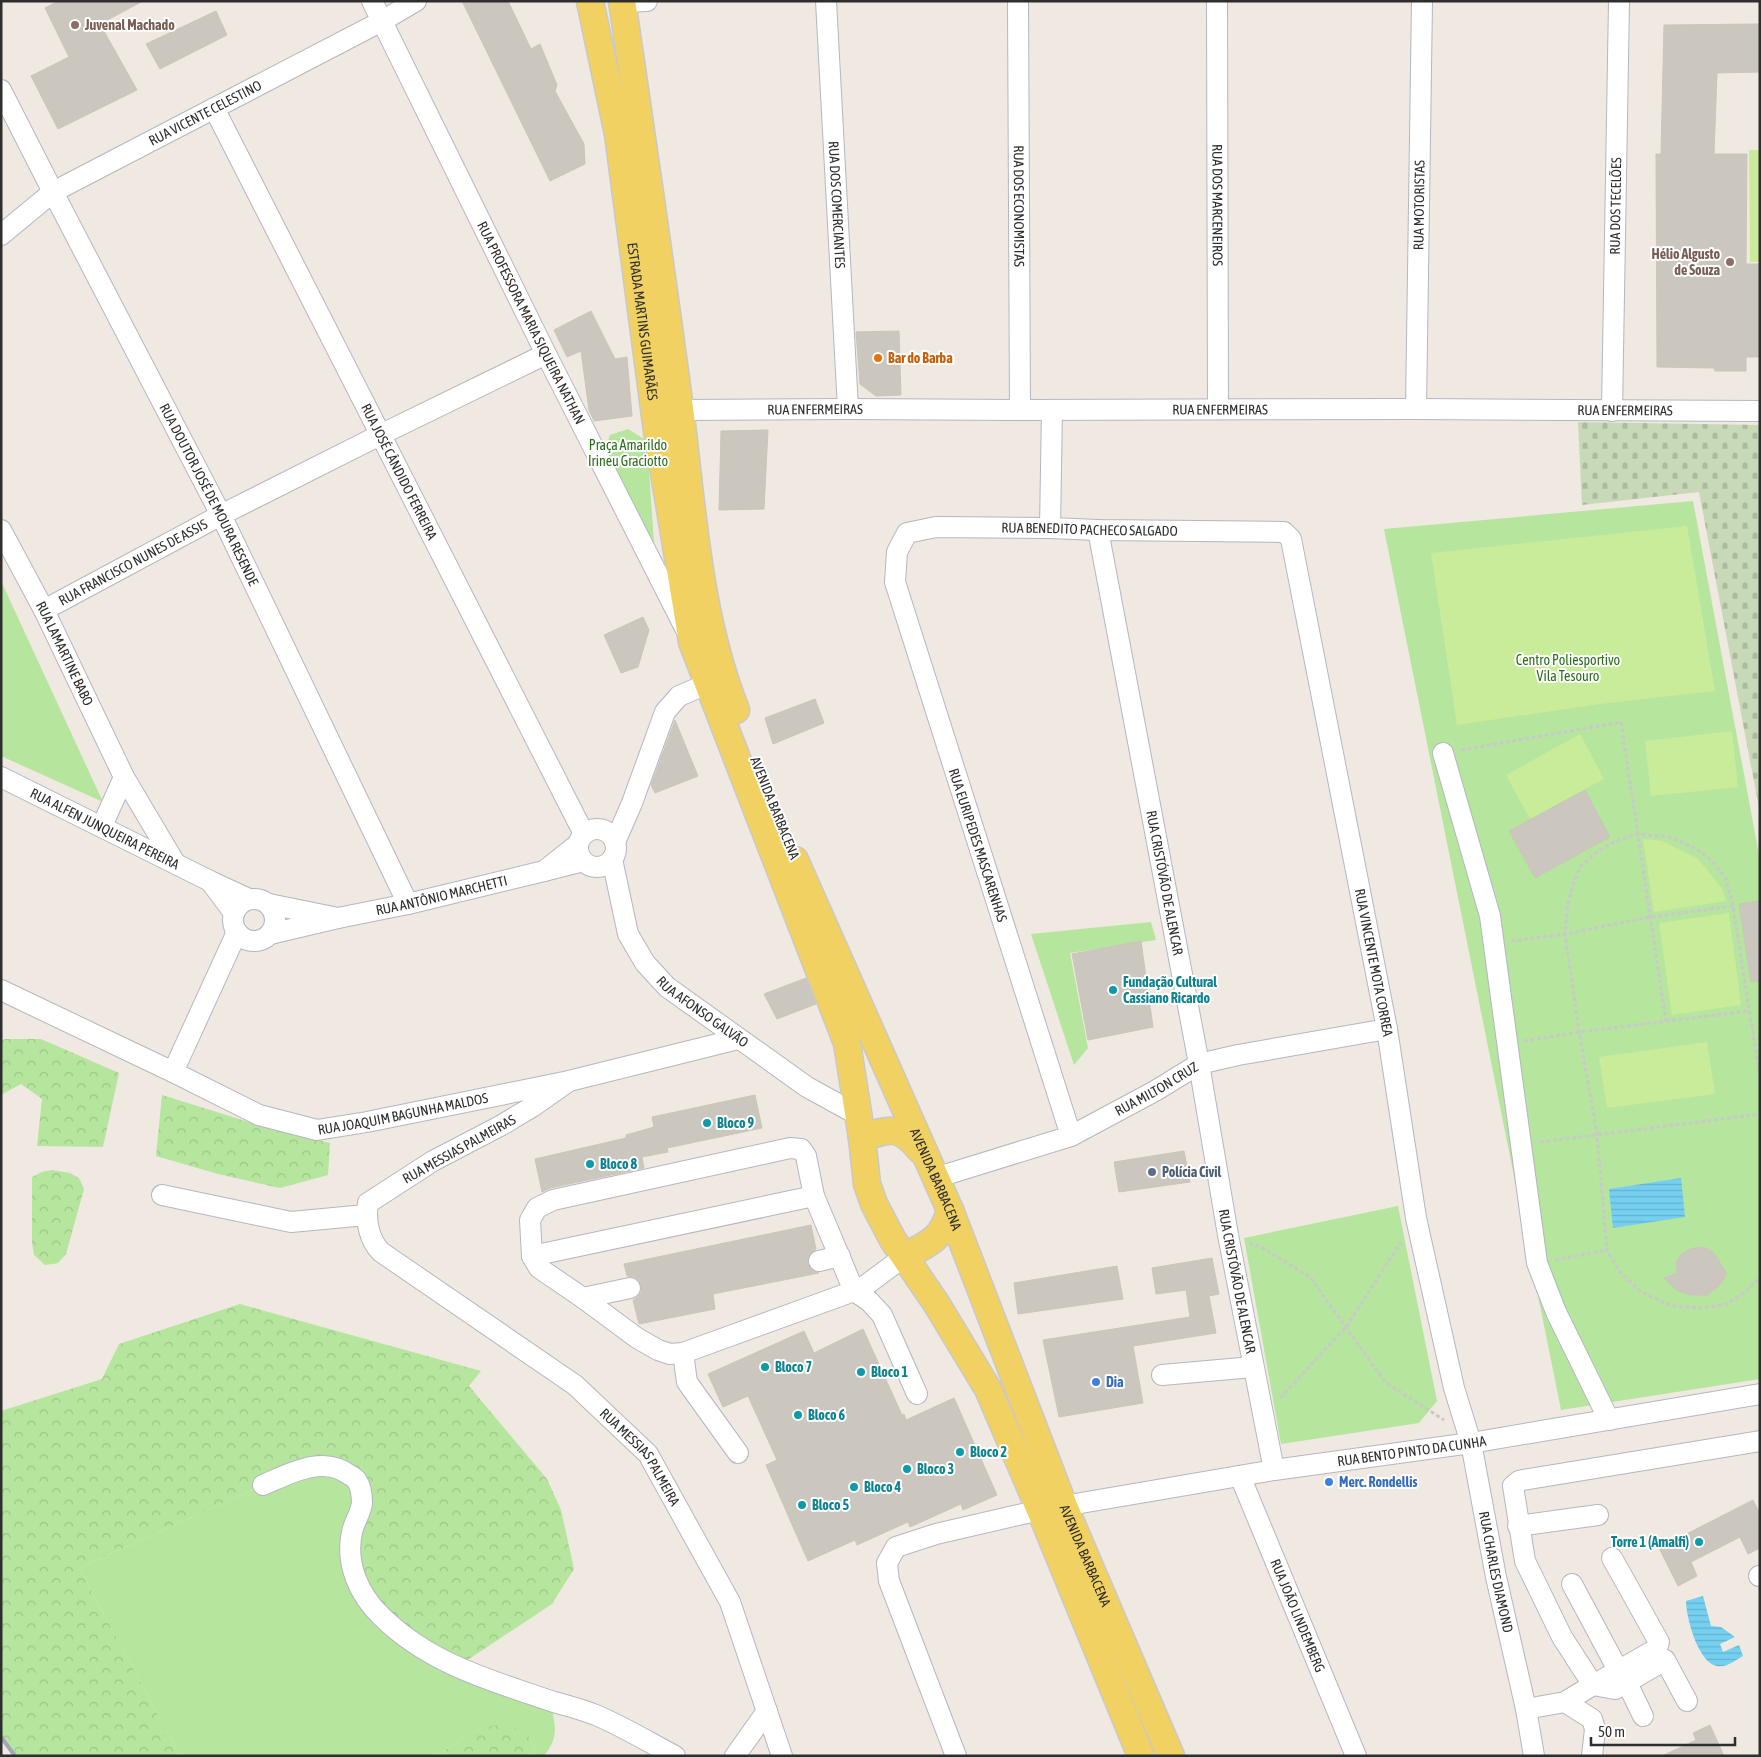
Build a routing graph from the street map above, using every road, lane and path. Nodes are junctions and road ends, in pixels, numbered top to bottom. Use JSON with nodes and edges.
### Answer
{"nodes":[{"id":1,"x":372,"y":1,"type":"edge"},
{"id":2,"x":416,"y":1,"type":"edge"},
{"id":3,"x":826,"y":1,"type":"edge"},
{"id":4,"x":1018,"y":1,"type":"edge"},
{"id":5,"x":1217,"y":1,"type":"edge"},
{"id":6,"x":1422,"y":1,"type":"edge"},
{"id":7,"x":1618,"y":1,"type":"edge"},
{"id":8,"x":631,"y":2,"type":"edge"},
{"id":9,"x":587,"y":5,"type":"edge"},
{"id":10,"x":382,"y":21,"type":"junction"},
{"id":11,"x":1,"y":90,"type":"edge"},
{"id":12,"x":214,"y":108,"type":"junction"},
{"id":13,"x":53,"y":192,"type":"junction"},
{"id":14,"x":1,"y":235,"type":"edge"},
{"id":15,"x":546,"y":354,"type":"junction"},
{"id":16,"x":848,"y":409,"type":"junction"},
{"id":17,"x":1218,"y":409,"type":"junction"},
{"id":18,"x":1416,"y":409,"type":"junction"},
{"id":19,"x":680,"y":410,"type":"junction"},
{"id":20,"x":1020,"y":410,"type":"junction"},
{"id":21,"x":1052,"y":410,"type":"junction"},
{"id":22,"x":1612,"y":411,"type":"junction"},
{"id":23,"x":1760,"y":411,"type":"edge"},
{"id":24,"x":380,"y":435,"type":"junction"},
{"id":25,"x":221,"y":515,"type":"junction"},
{"id":26,"x":1050,"y":528,"type":"junction"},
{"id":27,"x":1,"y":530,"type":"edge"},
{"id":28,"x":1098,"y":530,"type":"junction"},
{"id":29,"x":1292,"y":538,"type":"joint"},
{"id":30,"x":898,"y":552,"type":"joint"},
{"id":31,"x":705,"y":603,"type":"joint"},
{"id":32,"x":44,"y":610,"type":"junction"},
{"id":33,"x":692,"y":642,"type":"junction"},
{"id":34,"x":707,"y":684,"type":"junction"},
{"id":35,"x":1443,"y":753,"type":"joint"},
{"id":36,"x":1,"y":777,"type":"edge"},
{"id":37,"x":124,"y":777,"type":"junction"},
{"id":38,"x":102,"y":826,"type":"junction"},
{"id":39,"x":1638,"y":834,"type":"junction"},
{"id":40,"x":582,"y":846,"type":"junction"},
{"id":41,"x":614,"y":851,"type":"junction"},
{"id":42,"x":175,"y":863,"type":"junction"},
{"id":43,"x":210,"y":881,"type":"junction"},
{"id":44,"x":249,"y":899,"type":"junction"},
{"id":45,"x":269,"y":904,"type":"junction"},
{"id":46,"x":408,"y":904,"type":"junction"},
{"id":47,"x":1733,"y":906,"type":"junction"},
{"id":48,"x":1650,"y":917,"type":"junction"},
{"id":49,"x":338,"y":918,"type":"junction"},
{"id":50,"x":235,"y":922,"type":"junction"},
{"id":51,"x":270,"y":934,"type":"junction"},
{"id":52,"x":1565,"y":934,"type":"junction"},
{"id":53,"x":1494,"y":944,"type":"junction"},
{"id":54,"x":1,"y":990,"type":"edge"},
{"id":55,"x":1749,"y":1011,"type":"junction"},
{"id":56,"x":1666,"y":1021,"type":"junction"},
{"id":57,"x":1387,"y":1028,"type":"junction"},
{"id":58,"x":1579,"y":1032,"type":"junction"},
{"id":59,"x":738,"y":1039,"type":"junction"},
{"id":60,"x":1507,"y":1043,"type":"junction"},
{"id":61,"x":1199,"y":1064,"type":"junction"},
{"id":62,"x":174,"y":1072,"type":"junction"},
{"id":63,"x":1760,"y":1079,"type":"edge"},
{"id":64,"x":569,"y":1081,"type":"junction"},
{"id":65,"x":1760,"y":1114,"type":"edge"},
{"id":66,"x":860,"y":1126,"type":"junction"},
{"id":67,"x":1597,"y":1134,"type":"junction"},
{"id":68,"x":1071,"y":1136,"type":"junction"},
{"id":69,"x":1521,"y":1144,"type":"junction"},
{"id":70,"x":930,"y":1166,"type":"junction"},
{"id":71,"x":162,"y":1195,"type":"dead end"},
{"id":72,"x":814,"y":1196,"type":"junction"},
{"id":73,"x":950,"y":1210,"type":"junction"},
{"id":74,"x":366,"y":1215,"type":"junction"},
{"id":75,"x":1416,"y":1218,"type":"junction"},
{"id":76,"x":1228,"y":1235,"type":"junction"},
{"id":77,"x":1607,"y":1250,"type":"junction"},
{"id":78,"x":532,"y":1256,"type":"junction"},
{"id":79,"x":840,"y":1256,"type":"junction"},
{"id":80,"x":905,"y":1256,"type":"junction"},
{"id":81,"x":819,"y":1262,"type":"dead end"},
{"id":82,"x":1537,"y":1263,"type":"junction"},
{"id":83,"x":1760,"y":1278,"type":"edge"},
{"id":84,"x":630,"y":1288,"type":"dead end"},
{"id":85,"x":854,"y":1291,"type":"junction"},
{"id":86,"x":583,"y":1298,"type":"junction"},
{"id":87,"x":1346,"y":1327,"type":"junction"},
{"id":88,"x":683,"y":1353,"type":"junction"},
{"id":89,"x":1253,"y":1367,"type":"junction"},
{"id":90,"x":1162,"y":1375,"type":"dead end"},
{"id":91,"x":1454,"y":1388,"type":"joint"},
{"id":92,"x":917,"y":1394,"type":"dead end"},
{"id":93,"x":1760,"y":1394,"type":"edge"},
{"id":94,"x":1262,"y":1417,"type":"junction"},
{"id":95,"x":1610,"y":1420,"type":"junction"},
{"id":96,"x":1760,"y":1440,"type":"edge"},
{"id":97,"x":1471,"y":1443,"type":"junction"},
{"id":98,"x":738,"y":1453,"type":"dead end"},
{"id":99,"x":1274,"y":1470,"type":"junction"},
{"id":100,"x":1240,"y":1476,"type":"junction"},
{"id":101,"x":263,"y":1485,"type":"dead end"},
{"id":102,"x":1052,"y":1508,"type":"junction"},
{"id":103,"x":1598,"y":1515,"type":"dead end"},
{"id":104,"x":1518,"y":1526,"type":"junction"},
{"id":105,"x":1612,"y":1558,"type":"dead end"},
{"id":106,"x":1572,"y":1584,"type":"dead end"},
{"id":107,"x":1622,"y":1676,"type":"junction"},
{"id":108,"x":1593,"y":1685,"type":"junction"},
{"id":109,"x":1687,"y":1701,"type":"dead end"},
{"id":110,"x":1565,"y":1702,"type":"junction"},
{"id":111,"x":1526,"y":1709,"type":"junction"},
{"id":112,"x":767,"y":1711,"type":"junction"},
{"id":113,"x":1643,"y":1716,"type":"dead end"},
{"id":114,"x":675,"y":1756,"type":"edge"},
{"id":115,"x":735,"y":1756,"type":"edge"},
{"id":116,"x":782,"y":1756,"type":"edge"},
{"id":117,"x":956,"y":1756,"type":"edge"},
{"id":118,"x":1142,"y":1756,"type":"edge"},
{"id":119,"x":1171,"y":1756,"type":"edge"},
{"id":120,"x":1356,"y":1756,"type":"edge"},
{"id":121,"x":1534,"y":1756,"type":"edge"},
{"id":122,"x":1592,"y":1756,"type":"edge"}],
"edges":[{"from":1,"to":10,"type":"street","name":"RUA PROFESSORA MARIA SIQUEIRA NATHAN"},
{"from":2,"to":10,"type":"street","name":"RUA VICENTE CELESTINO"},
{"from":3,"to":16,"type":"street","name":"RUA DOS COMERCIANTES"},
{"from":4,"to":20,"type":"street","name":"RUA DOS ECONOMISTAS"},
{"from":5,"to":17,"type":"street","name":"RUA DOS MARCENEIROS"},
{"from":6,"to":18,"type":"street","name":"RUA MOTORISTAS"},
{"from":7,"to":22,"type":"street","name":"RUA DOS TECELÕES"},
{"from":8,"to":9,"type":"main road"},
{"from":8,"to":19,"type":"main road","name":"ESTRADA MARTINS GUIMARÃES"},
{"from":9,"to":33,"type":"main road","name":"ESTRADA MARTINS GUIMARÃES"},
{"from":10,"to":12,"type":"street","name":"RUA VICENTE CELESTINO"},
{"from":10,"to":15,"type":"street","name":"RUA PROFESSORA MARIA SIQUEIRA NATHAN"},
{"from":11,"to":13,"type":"street","name":"RUA DOUTOR JOSÉ DE MOURA RESENDE"},
{"from":12,"to":13,"type":"street","name":"RUA VICENTE CELESTINO"},
{"from":12,"to":24,"type":"street","name":"RUA JOSÉ CÂNDIDO FERREIRA"},
{"from":13,"to":14,"type":"street","name":"RUA VICENTE CELESTINO"},
{"from":13,"to":25,"type":"street","name":"RUA DOUTOR JOSÉ DE MOURA RESENDE"},
{"from":15,"to":24,"type":"street","name":"RUA FRANCISCO NUNES DE ASSIS"},
{"from":15,"to":33,"type":"street","name":"RUA PROFESSORA MARIA SIQUEIRA NATHAN"},
{"from":16,"to":19,"type":"street","name":"RUA ENFERMEIRAS"},
{"from":16,"to":20,"type":"street","name":"RUA ENFERMEIRAS"},
{"from":17,"to":18,"type":"street","name":"RUA ENFERMEIRAS"},
{"from":17,"to":21,"type":"street","name":"RUA ENFERMEIRAS"},
{"from":18,"to":22,"type":"street","name":"RUA ENFERMEIRAS"},
{"from":19,"to":31,"type":"main road","name":"ESTRADA MARTINS GUIMARÃES"},
{"from":20,"to":21,"type":"street","name":"RUA ENFERMEIRAS"},
{"from":21,"to":26,"type":"street"},
{"from":22,"to":23,"type":"street","name":"RUA ENFERMEIRAS"},
{"from":24,"to":25,"type":"street","name":"RUA FRANCISCO NUNES DE ASSIS"},
{"from":24,"to":40,"type":"street","name":"RUA JOSÉ CÂNDIDO FERREIRA"},
{"from":25,"to":32,"type":"street","name":"RUA FRANCISCO NUNES DE ASSIS"},
{"from":25,"to":46,"type":"street","name":"RUA DOUTOR JOSÉ DE MOURA RESENDE"},
{"from":26,"to":28,"type":"street","name":"RUA BENEDITO PACHECO SALGADO"},
{"from":26,"to":30,"type":"street","name":"RUA BENEDITO PACHECO SALGADO"},
{"from":27,"to":32,"type":"street","name":"RUA LAMARTINE BABO"},
{"from":28,"to":29,"type":"street","name":"RUA BENEDITO PACHECO SALGADO"},
{"from":28,"to":61,"type":"street","name":"RUA CRISTÓVÃO DE ALENCAR"},
{"from":29,"to":57,"type":"street","name":"RUA VINCENTE MOTA CORREA"},
{"from":30,"to":68,"type":"street","name":"RUA EURIPEDES MASCARENHAS"},
{"from":31,"to":70,"type":"main road","name":"AVENIDA BARBACENA"},
{"from":32,"to":37,"type":"street","name":"RUA LAMARTINE BABO"},
{"from":33,"to":34,"type":"main road","name":"AVENIDA BARBACENA"},
{"from":34,"to":41,"type":"street"},
{"from":34,"to":66,"type":"main road","name":"AVENIDA BARBACENA"},
{"from":35,"to":39,"type":"path"},
{"from":35,"to":53,"type":"street"},
{"from":36,"to":38,"type":"street","name":"RUA ALFEN JUNQUEIRA PEREIRA"},
{"from":37,"to":38,"type":"street"},
{"from":37,"to":42,"type":"street","name":"RUA LAMARTINE BABO"},
{"from":38,"to":42,"type":"street","name":"RUA ALFEN JUNQUEIRA PEREIRA"},
{"from":39,"to":47,"type":"path"},
{"from":39,"to":48,"type":"path"},
{"from":39,"to":52,"type":"path"},
{"from":40,"to":41,"type":"street"},
{"from":40,"to":41,"type":"street"},
{"from":40,"to":46,"type":"street","name":"RUA ANTÔNIO MARCHETTI"},
{"from":41,"to":59,"type":"street","name":"RUA AFONSO GALVÃO"},
{"from":42,"to":43,"type":"street","name":"RUA ALFEN JUNQUEIRA PEREIRA"},
{"from":43,"to":44,"type":"street"},
{"from":43,"to":50,"type":"street"},
{"from":44,"to":45,"type":"street"},
{"from":44,"to":50,"type":"street"},
{"from":45,"to":49,"type":"street"},
{"from":45,"to":51,"type":"street"},
{"from":46,"to":49,"type":"street","name":"RUA ANTÔNIO MARCHETTI"},
{"from":47,"to":48,"type":"path"},
{"from":47,"to":55,"type":"path"},
{"from":48,"to":52,"type":"path"},
{"from":48,"to":56,"type":"path"},
{"from":49,"to":51,"type":"street","name":"RUA ANTÔNIO MARCHETTI"},
{"from":50,"to":51,"type":"street"},
{"from":50,"to":62,"type":"street"},
{"from":52,"to":53,"type":"path"},
{"from":52,"to":58,"type":"path"},
{"from":53,"to":60,"type":"street"},
{"from":54,"to":62,"type":"street","name":"RUA JOAQUIM BAGUNHA MALDOS"},
{"from":55,"to":56,"type":"path"},
{"from":55,"to":63,"type":"path"},
{"from":56,"to":58,"type":"path"},
{"from":57,"to":61,"type":"street","name":"RUA MILTON CRUZ"},
{"from":57,"to":75,"type":"street","name":"RUA VINCENTE MOTA CORREA"},
{"from":58,"to":60,"type":"path"},
{"from":58,"to":67,"type":"path"},
{"from":59,"to":64,"type":"street","name":"RUA JOAQUIM BAGUNHA MALDOS"},
{"from":59,"to":66,"type":"street","name":"RUA AFONSO GALVÃO"},
{"from":60,"to":69,"type":"street"},
{"from":61,"to":68,"type":"street","name":"RUA MILTON CRUZ"},
{"from":61,"to":76,"type":"street","name":"RUA CRISTÓVÃO DE ALENCAR"},
{"from":62,"to":64,"type":"street","name":"RUA JOAQUIM BAGUNHA MALDOS"},
{"from":64,"to":74,"type":"street","name":"RUA MESSIAS PALMEIRAS"},
{"from":65,"to":67,"type":"path"},
{"from":66,"to":70,"type":"main road"},
{"from":66,"to":80,"type":"main road","name":"AVENIDA BARBACENA"},
{"from":67,"to":69,"type":"path"},
{"from":67,"to":77,"type":"path"},
{"from":68,"to":70,"type":"street","name":"RUA MILTON CRUZ"},
{"from":69,"to":82,"type":"street"},
{"from":70,"to":73,"type":"main road","name":"AVENIDA BARBACENA"},
{"from":71,"to":74,"type":"street"},
{"from":72,"to":78,"type":"street"},
{"from":72,"to":78,"type":"street"},
{"from":72,"to":79,"type":"street"},
{"from":73,"to":80,"type":"main road"},
{"from":73,"to":102,"type":"main road","name":"AVENIDA BARBACENA"},
{"from":74,"to":112,"type":"street","name":"RUA MESSIAS PALMEIRA"},
{"from":75,"to":87,"type":"path"},
{"from":75,"to":91,"type":"street","name":"RUA VINCENTE MOTA CORREA"},
{"from":76,"to":87,"type":"path"},
{"from":76,"to":89,"type":"street","name":"RUA CRISTÓVÃO DE ALENCAR"},
{"from":77,"to":82,"type":"path"},
{"from":77,"to":83,"type":"path"},
{"from":78,"to":86,"type":"street"},
{"from":79,"to":81,"type":"street"},
{"from":79,"to":85,"type":"street"},
{"from":80,"to":85,"type":"street"},
{"from":80,"to":102,"type":"main road","name":"AVENIDA BARBACENA"},
{"from":82,"to":95,"type":"street"},
{"from":84,"to":86,"type":"street"},
{"from":85,"to":88,"type":"street"},
{"from":85,"to":92,"type":"street"},
{"from":86,"to":88,"type":"street"},
{"from":87,"to":94,"type":"path"},
{"from":87,"to":97,"type":"path"},
{"from":88,"to":98,"type":"street"},
{"from":89,"to":90,"type":"street"},
{"from":89,"to":94,"type":"street","name":"RUA CRISTÓVÃO DE ALENCAR"},
{"from":91,"to":97,"type":"street","name":"RUA CHARLES DIAMOND"},
{"from":93,"to":95,"type":"street","name":"RUA BENTO PINTO DA CUNHA"},
{"from":94,"to":99,"type":"street","name":"RUA CRISTÓVÃO DE ALENCAR"},
{"from":95,"to":97,"type":"street","name":"RUA BENTO PINTO DA CUNHA"},
{"from":96,"to":104,"type":"street"},
{"from":97,"to":99,"type":"street","name":"RUA BENTO PINTO DA CUNHA"},
{"from":97,"to":111,"type":"street","name":"RUA CHARLES DIAMOND"},
{"from":99,"to":100,"type":"street","name":"RUA BENTO PINTO DA CUNHA"},
{"from":100,"to":102,"type":"street","name":"RUA BENTO PINTO DA CUNHA"},
{"from":100,"to":120,"type":"street","name":"RUA JOÃO LINDEMBERG"},
{"from":101,"to":114,"type":"street"},
{"from":102,"to":117,"type":"street","name":"RUA BENTO PINTO DA CUNHA"},
{"from":102,"to":118,"type":"main road","name":"AVENIDA BARBACENA"},
{"from":102,"to":119,"type":"main road","name":"AVENIDA BARBACENA"},
{"from":103,"to":104,"type":"street"},
{"from":104,"to":108,"type":"street"},
{"from":105,"to":107,"type":"street"},
{"from":106,"to":107,"type":"street"},
{"from":107,"to":108,"type":"street"},
{"from":107,"to":109,"type":"street"},
{"from":107,"to":113,"type":"street"},
{"from":108,"to":110,"type":"street"},
{"from":110,"to":111,"type":"street"},
{"from":110,"to":122,"type":"street"},
{"from":111,"to":121,"type":"street","name":"RUA CHARLES DIAMOND"},
{"from":112,"to":115,"type":"street"},
{"from":112,"to":116,"type":"street","name":"RUA MESSIAS PALMEIRA"}]}
